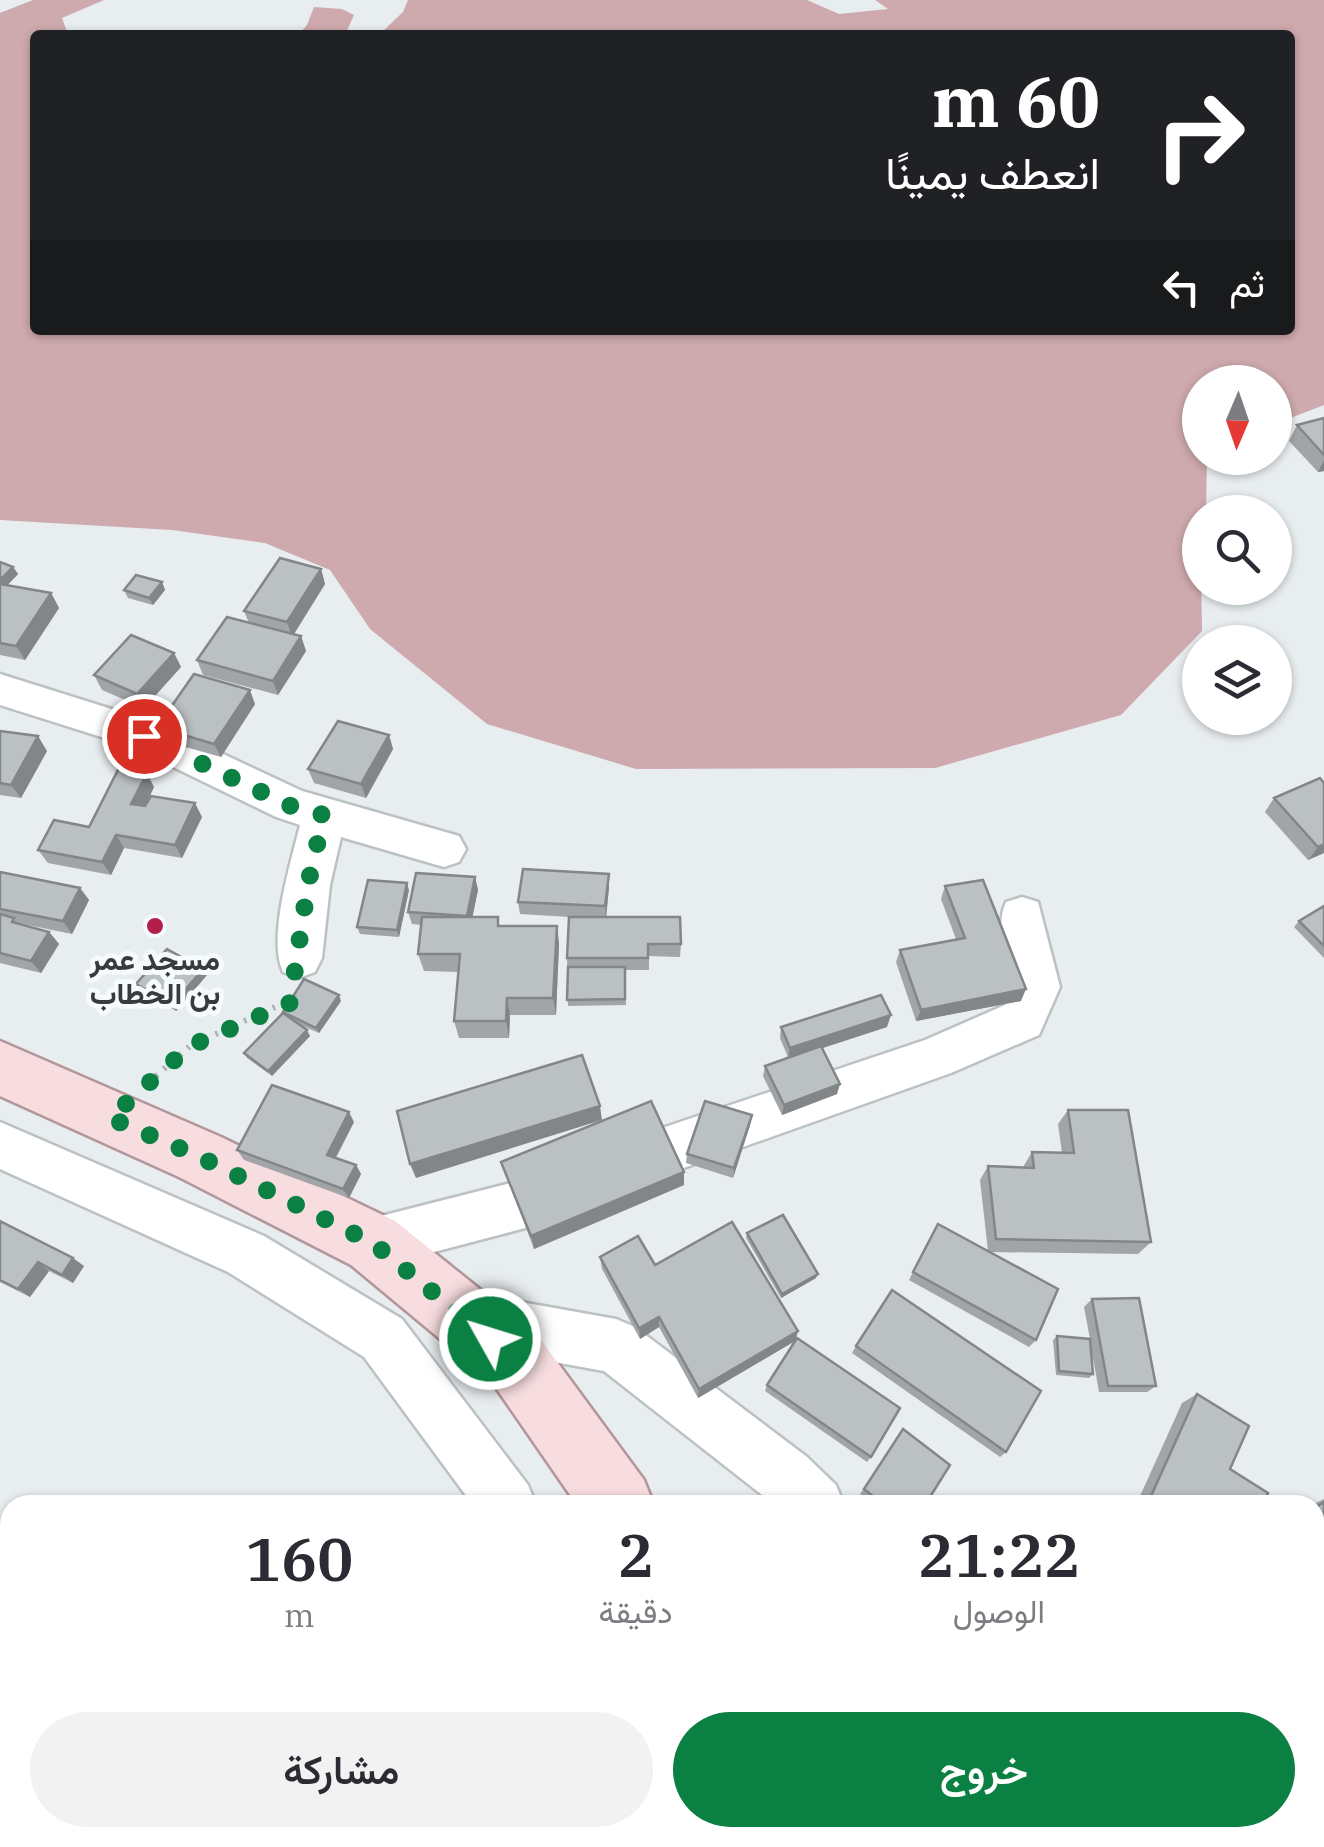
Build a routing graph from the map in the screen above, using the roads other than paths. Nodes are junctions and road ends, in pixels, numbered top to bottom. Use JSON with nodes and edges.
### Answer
{"nodes":[{"id":1,"x":0,"y":689,"type":"edge"},
{"id":2,"x":324,"y":815,"type":"junction"},
{"id":3,"x":444,"y":849,"type":"dead end"},
{"id":4,"x":1022,"y":916,"type":"dead end"},
{"id":5,"x":298,"y":958,"type":"road end"},
{"id":6,"x":0,"y":1068,"type":"edge"},
{"id":7,"x":0,"y":1145,"type":"edge"},
{"id":8,"x":373,"y":1243,"type":"junction"},
{"id":9,"x":466,"y":1319,"type":"junction"},
{"id":10,"x":501,"y":1495,"type":"edge"},
{"id":11,"x":612,"y":1495,"type":"edge"},
{"id":12,"x":805,"y":1495,"type":"edge"}],
"edges":[{"from":1,"to":2,"type":"street"},
{"from":2,"to":3,"type":"street"},
{"from":2,"to":5,"type":"street"},
{"from":4,"to":8,"type":"street"},
{"from":6,"to":8,"type":"main road"},
{"from":7,"to":10,"type":"street"},
{"from":8,"to":9,"type":"main road"},
{"from":9,"to":11,"type":"main road"},
{"from":9,"to":12,"type":"street"}]}
